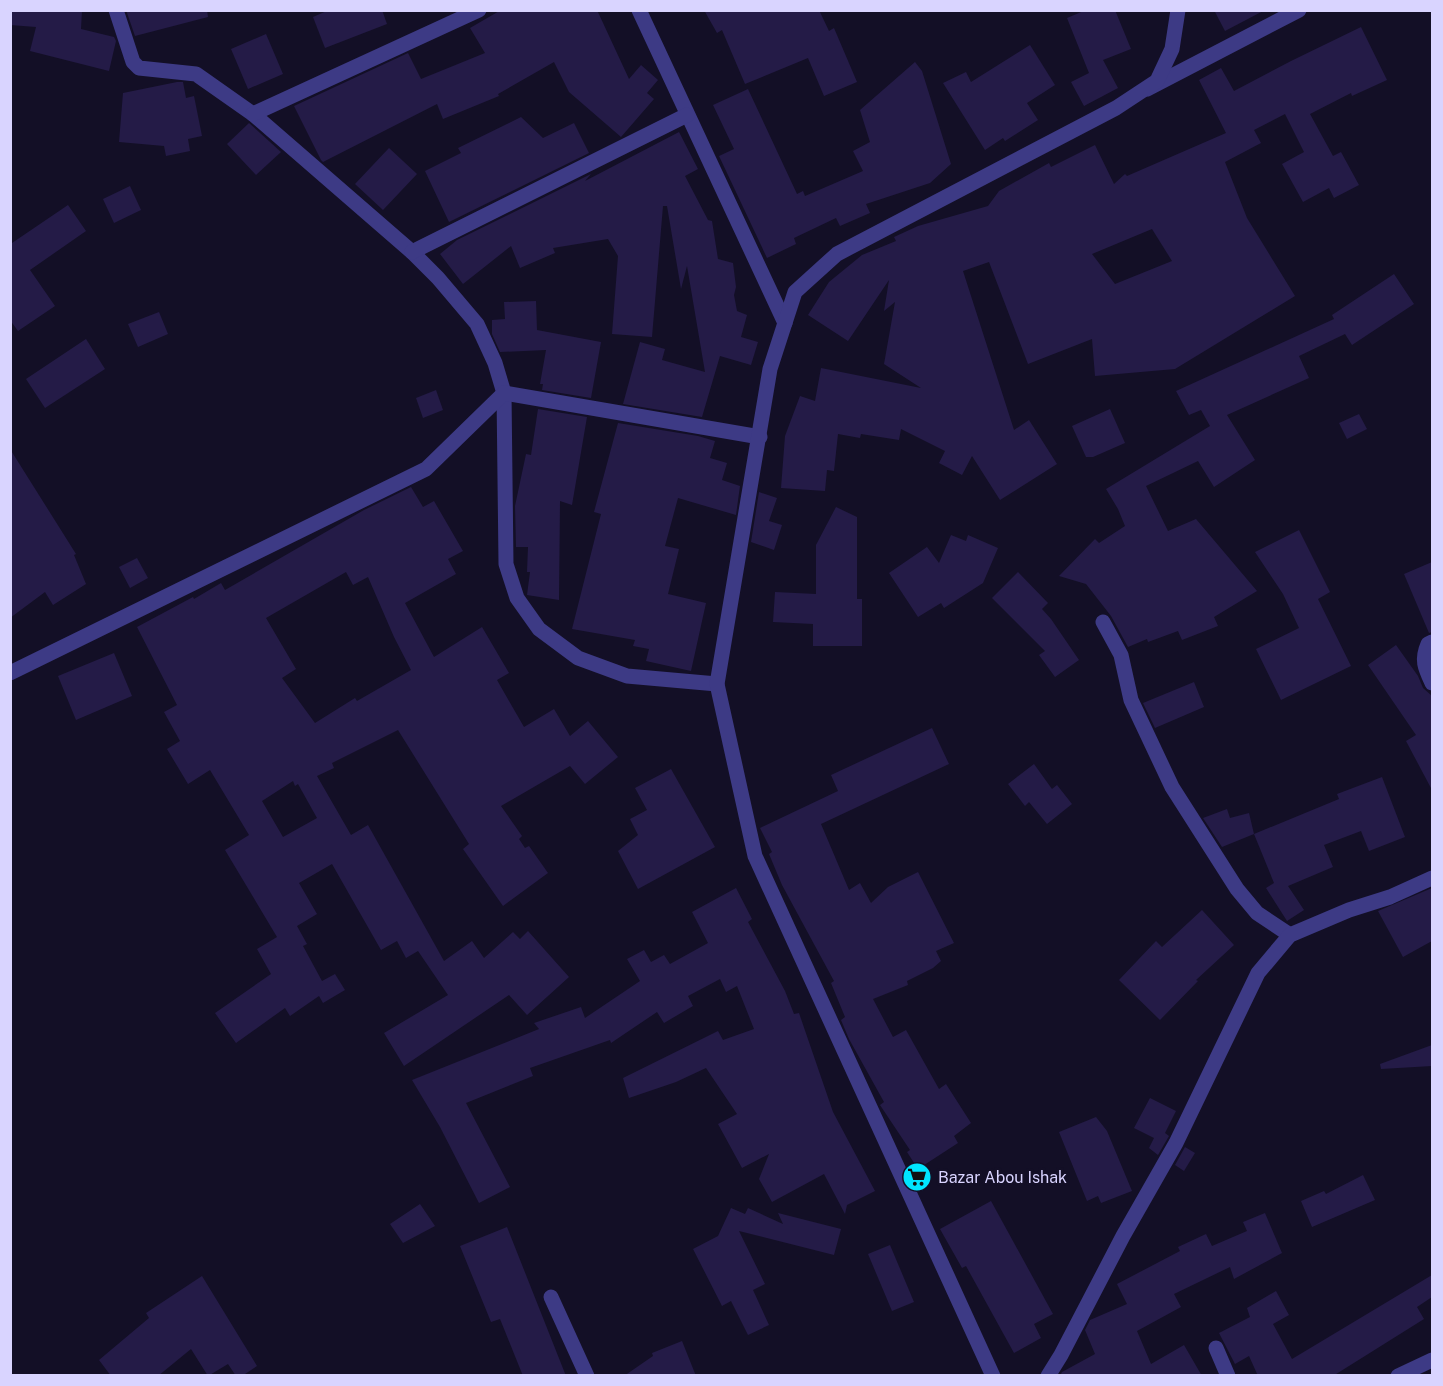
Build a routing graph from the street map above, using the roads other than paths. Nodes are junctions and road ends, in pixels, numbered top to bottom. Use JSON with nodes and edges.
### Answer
{"nodes":[{"id":1,"x":116,"y":10,"type":"edge"},
{"id":2,"x":479,"y":10,"type":"edge"},
{"id":3,"x":639,"y":10,"type":"edge"},
{"id":4,"x":1178,"y":10,"type":"edge"},
{"id":5,"x":1299,"y":10,"type":"edge"},
{"id":6,"x":1135,"y":95,"type":"junction"},
{"id":7,"x":253,"y":114,"type":"junction"},
{"id":8,"x":687,"y":115,"type":"junction"},
{"id":9,"x":412,"y":252,"type":"junction"},
{"id":10,"x":785,"y":323,"type":"junction"},
{"id":11,"x":504,"y":393,"type":"junction"},
{"id":12,"x":759,"y":436,"type":"junction"},
{"id":13,"x":1103,"y":622,"type":"dead end"},
{"id":14,"x":1432,"y":642,"type":"edge"},
{"id":15,"x":10,"y":673,"type":"edge"},
{"id":16,"x":1432,"y":682,"type":"edge"},
{"id":17,"x":717,"y":684,"type":"junction"},
{"id":18,"x":1432,"y":878,"type":"edge"},
{"id":19,"x":1290,"y":935,"type":"junction"},
{"id":20,"x":551,"y":1297,"type":"dead end"},
{"id":21,"x":1216,"y":1348,"type":"dead end"},
{"id":22,"x":1432,"y":1360,"type":"edge"},
{"id":23,"x":587,"y":1376,"type":"edge"},
{"id":24,"x":993,"y":1376,"type":"edge"},
{"id":25,"x":1048,"y":1376,"type":"edge"},
{"id":26,"x":1228,"y":1376,"type":"edge"},
{"id":27,"x":1398,"y":1376,"type":"edge"}],
"edges":[{"from":1,"to":7,"type":"street"},
{"from":2,"to":7,"type":"street"},
{"from":3,"to":8,"type":"street"},
{"from":4,"to":6,"type":"street"},
{"from":5,"to":6,"type":"street"},
{"from":6,"to":10,"type":"street"},
{"from":7,"to":9,"type":"street"},
{"from":8,"to":9,"type":"street"},
{"from":8,"to":10,"type":"street"},
{"from":9,"to":11,"type":"street"},
{"from":10,"to":12,"type":"street"},
{"from":11,"to":12,"type":"street"},
{"from":11,"to":15,"type":"street"},
{"from":11,"to":17,"type":"street"},
{"from":12,"to":17,"type":"street"},
{"from":13,"to":19,"type":"street"},
{"from":14,"to":16,"type":"street"},
{"from":17,"to":24,"type":"street"},
{"from":18,"to":19,"type":"street"},
{"from":19,"to":25,"type":"street"},
{"from":20,"to":23,"type":"street"},
{"from":21,"to":26,"type":"street"},
{"from":22,"to":27,"type":"street"}]}
